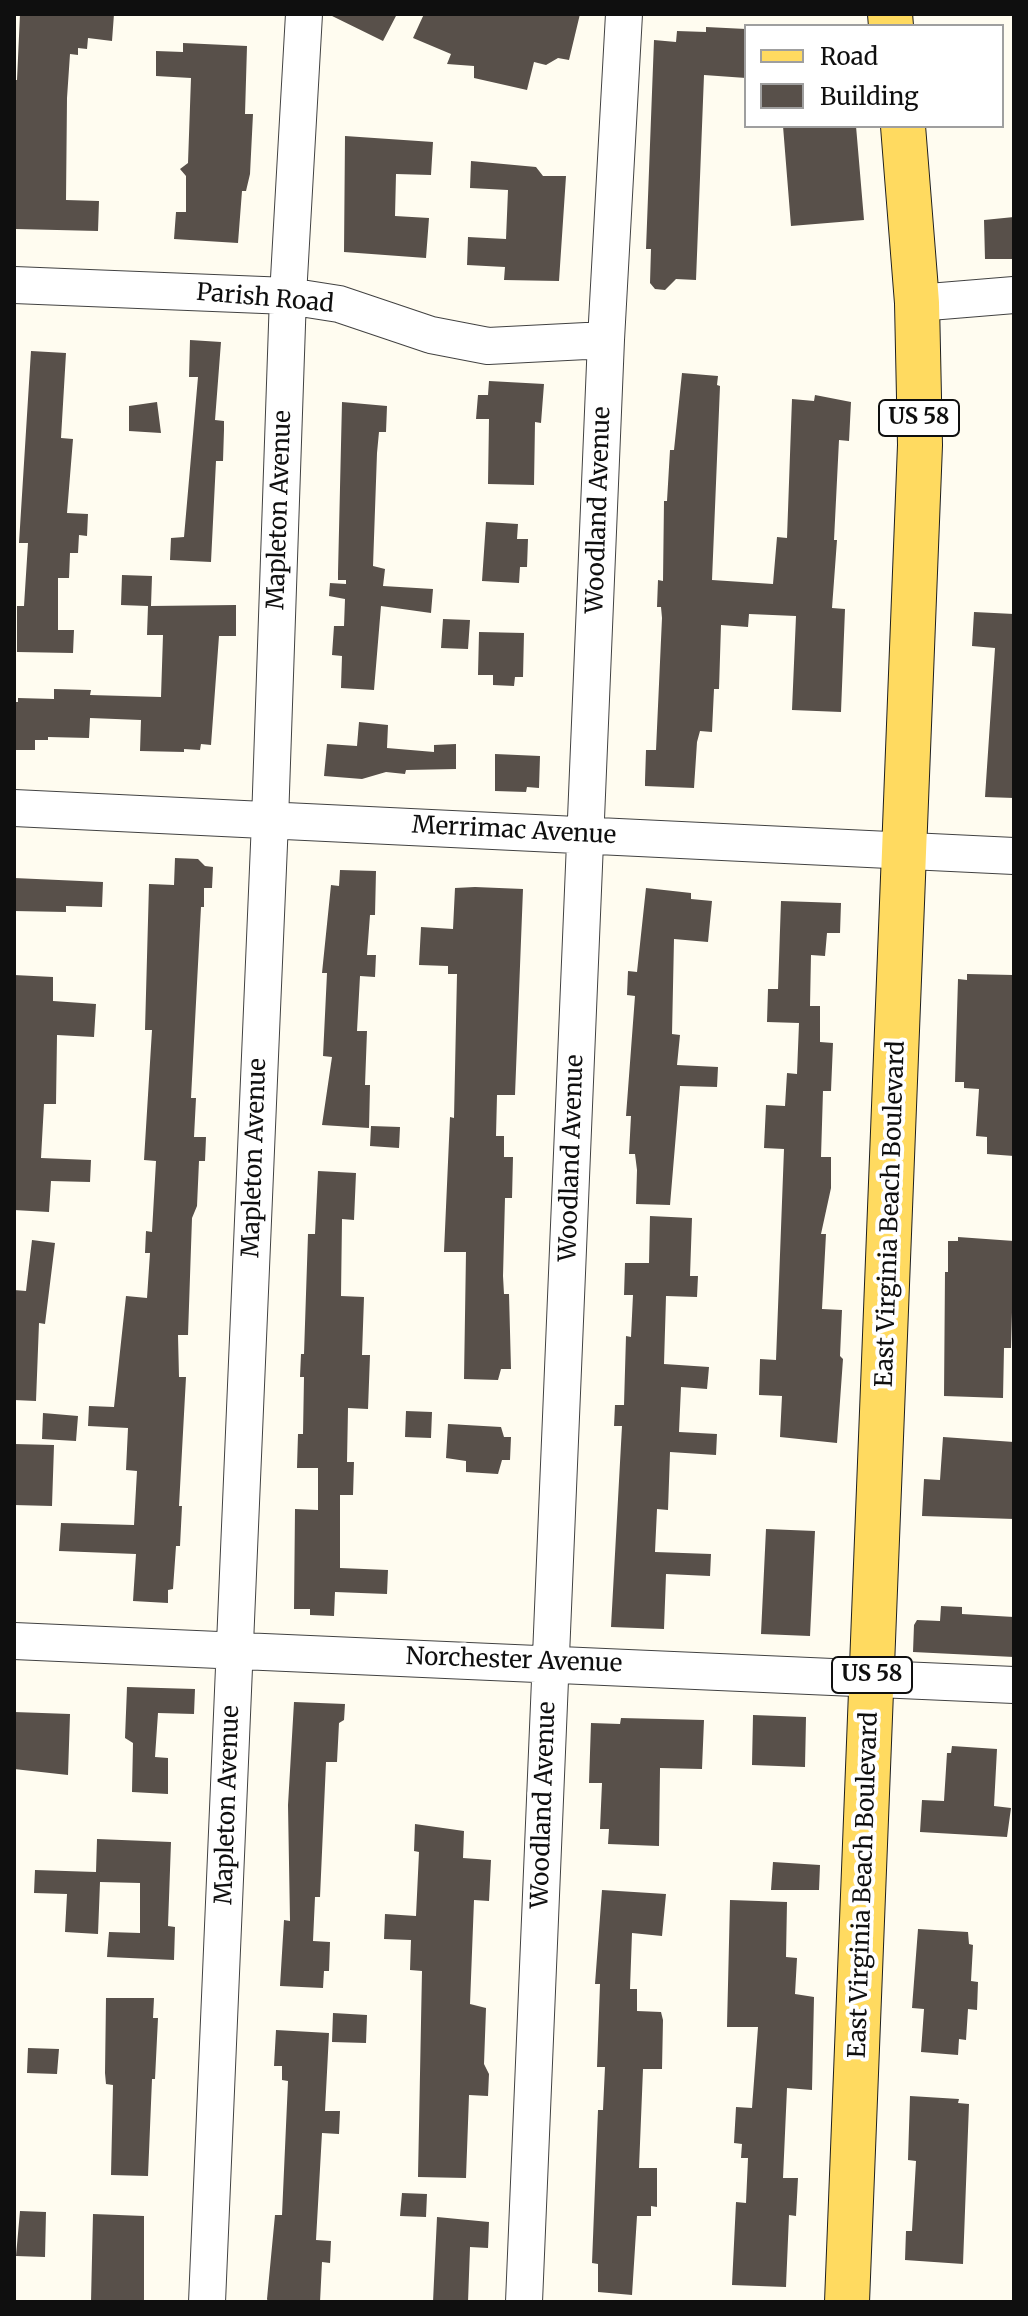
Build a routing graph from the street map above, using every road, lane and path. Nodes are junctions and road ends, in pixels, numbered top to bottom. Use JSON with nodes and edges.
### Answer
{"nodes":[{"id":1,"x":304,"y":14,"type":"edge"},
{"id":2,"x":624,"y":14,"type":"edge"},
{"id":3,"x":903,"y":128,"type":"edge"},
{"id":4,"x":14,"y":285,"type":"edge"},
{"id":5,"x":1014,"y":295,"type":"edge"},
{"id":6,"x":288,"y":296,"type":"junction"},
{"id":7,"x":917,"y":303,"type":"junction"},
{"id":8,"x":606,"y":340,"type":"junction"},
{"id":9,"x":14,"y":808,"type":"edge"},
{"id":10,"x":270,"y":821,"type":"junction"},
{"id":11,"x":586,"y":834,"type":"junction"},
{"id":12,"x":905,"y":849,"type":"junction"},
{"id":13,"x":1014,"y":856,"type":"edge"},
{"id":14,"x":14,"y":1641,"type":"edge"},
{"id":15,"x":234,"y":1649,"type":"junction"},
{"id":16,"x":550,"y":1662,"type":"junction"},
{"id":17,"x":872,"y":1676,"type":"junction"},
{"id":18,"x":1014,"y":1685,"type":"edge"},
{"id":19,"x":207,"y":2302,"type":"edge"},
{"id":20,"x":524,"y":2302,"type":"edge"},
{"id":21,"x":847,"y":2302,"type":"edge"}],
"edges":[{"from":1,"to":6,"type":"street","name":"Mapleton Avenue"},
{"from":2,"to":8,"type":"street","name":"Woodland Avenue"},
{"from":3,"to":7,"type":"main road","name":"East Virginia Beach Boulevard","number":"US 58"},
{"from":4,"to":6,"type":"street","name":"Parish Road"},
{"from":5,"to":7,"type":"street"},
{"from":6,"to":8,"type":"street","name":"Parish Road"},
{"from":6,"to":10,"type":"street","name":"Mapleton Avenue"},
{"from":7,"to":12,"type":"main road","name":"East Virginia Beach Boulevard","number":"US 58"},
{"from":8,"to":11,"type":"street","name":"Woodland Avenue"},
{"from":9,"to":10,"type":"street","name":"Merrimac Avenue"},
{"from":10,"to":11,"type":"street","name":"Merrimac Avenue"},
{"from":10,"to":15,"type":"street","name":"Mapleton Avenue"},
{"from":11,"to":12,"type":"street","name":"Merrimac Avenue"},
{"from":11,"to":16,"type":"street","name":"Woodland Avenue"},
{"from":12,"to":13,"type":"street","name":"Merrimac Avenue"},
{"from":12,"to":17,"type":"main road","name":"East Virginia Beach Boulevard","number":"US 58"},
{"from":14,"to":15,"type":"street","name":"Norchester Avenue"},
{"from":15,"to":16,"type":"street","name":"Norchester Avenue"},
{"from":15,"to":19,"type":"street","name":"Mapleton Avenue"},
{"from":16,"to":17,"type":"street","name":"Norchester Avenue"},
{"from":16,"to":20,"type":"street","name":"Woodland Avenue"},
{"from":17,"to":18,"type":"street","name":"Norchester Avenue"},
{"from":17,"to":21,"type":"main road","name":"East Virginia Beach Boulevard","number":"US 58"}]}
